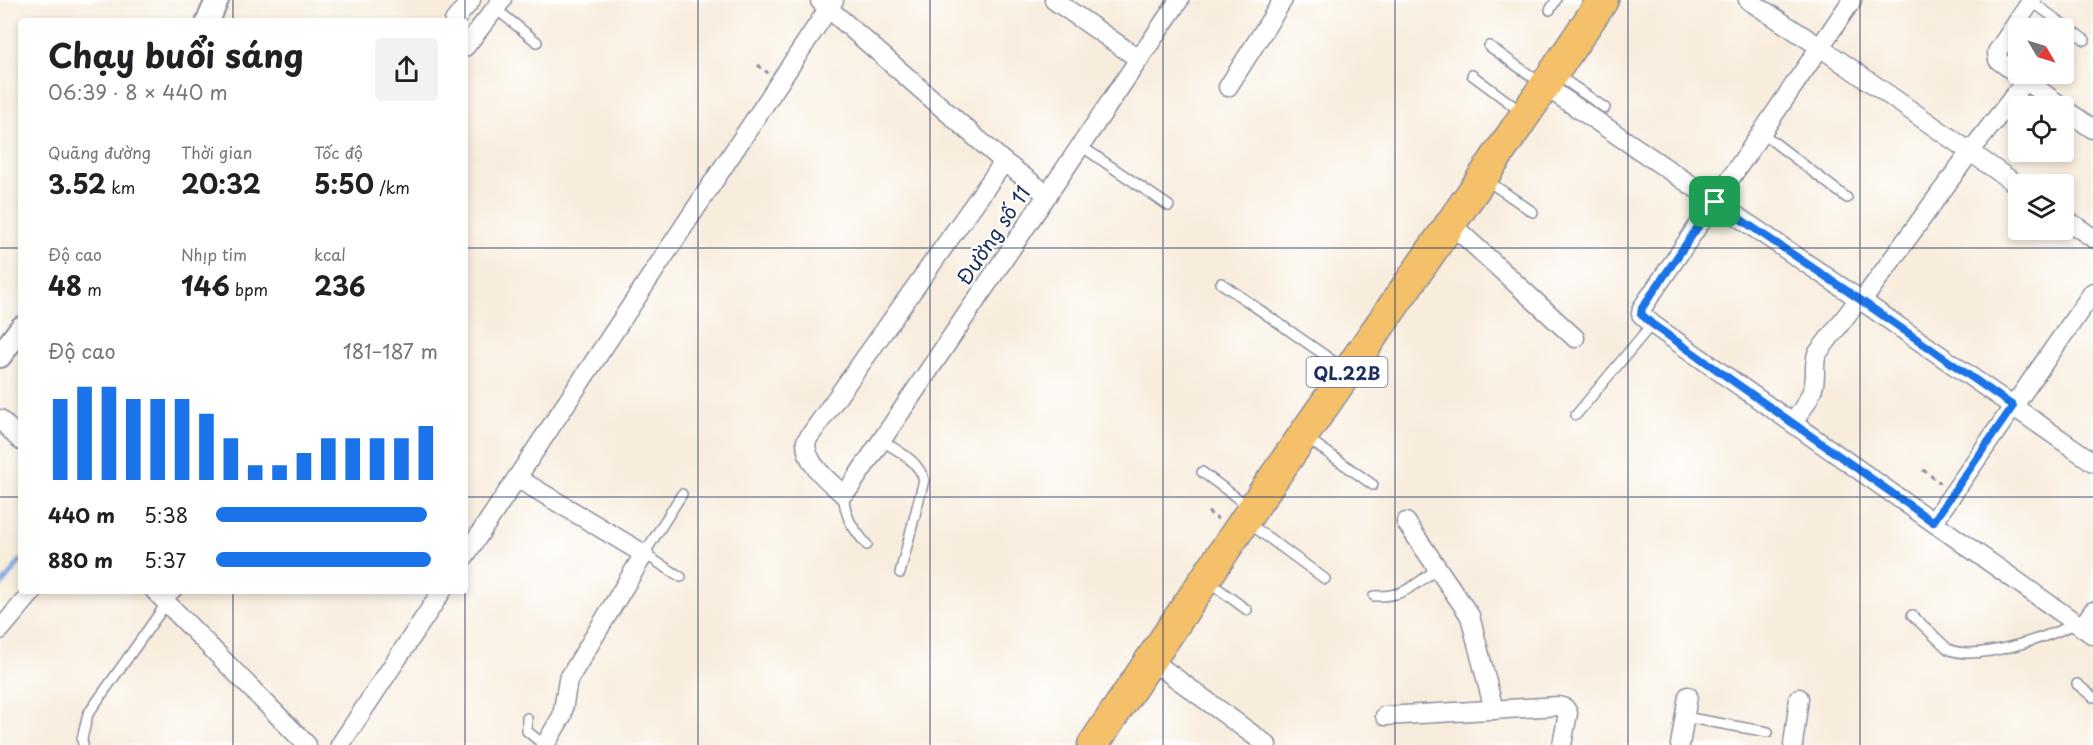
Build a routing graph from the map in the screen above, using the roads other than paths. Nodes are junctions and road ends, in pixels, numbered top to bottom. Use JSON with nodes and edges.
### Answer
{"nodes":[{"id":1,"x":217,"y":0,"type":"edge"},
{"id":2,"x":471,"y":0,"type":"edge"},
{"id":3,"x":1054,"y":0,"type":"edge"},
{"id":4,"x":1179,"y":0,"type":"edge"},
{"id":5,"x":1283,"y":0,"type":"edge"},
{"id":6,"x":1556,"y":0,"type":"edge"},
{"id":7,"x":1604,"y":0,"type":"edge"},
{"id":8,"x":1748,"y":0,"type":"edge"},
{"id":9,"x":1852,"y":0,"type":"edge"},
{"id":10,"x":2031,"y":0,"type":"edge"},
{"id":11,"x":827,"y":2,"type":"edge"},
{"id":12,"x":499,"y":4,"type":"edge"},
{"id":13,"x":1550,"y":10,"type":"dead end"},
{"id":14,"x":209,"y":18,"type":"edge"},
{"id":15,"x":456,"y":18,"type":"edge"},
{"id":16,"x":2019,"y":18,"type":"edge"},
{"id":17,"x":2008,"y":35,"type":"edge"},
{"id":18,"x":2085,"y":39,"type":"dead end"},
{"id":19,"x":537,"y":42,"type":"dead end"},
{"id":20,"x":468,"y":43,"type":"edge"},
{"id":21,"x":1489,"y":46,"type":"dead end"},
{"id":22,"x":1820,"y":47,"type":"junction"},
{"id":23,"x":1139,"y":58,"type":"junction"},
{"id":24,"x":2008,"y":68,"type":"edge"},
{"id":25,"x":1472,"y":75,"type":"dead end"},
{"id":26,"x":1549,"y":80,"type":"junction"},
{"id":27,"x":2023,"y":84,"type":"edge"},
{"id":28,"x":2028,"y":84,"type":"edge"},
{"id":29,"x":1228,"y":87,"type":"dead end"},
{"id":30,"x":2045,"y":96,"type":"edge"},
{"id":31,"x":1605,"y":108,"type":"dead end"},
{"id":32,"x":1525,"y":114,"type":"junction"},
{"id":33,"x":2074,"y":116,"type":"edge"},
{"id":34,"x":2093,"y":129,"type":"edge"},
{"id":35,"x":1762,"y":133,"type":"junction"},
{"id":36,"x":1081,"y":146,"type":"junction"},
{"id":37,"x":1970,"y":152,"type":"junction"},
{"id":38,"x":1004,"y":162,"type":"junction"},
{"id":39,"x":1484,"y":177,"type":"junction"},
{"id":40,"x":2008,"y":178,"type":"edge"},
{"id":41,"x":1048,"y":195,"type":"junction"},
{"id":42,"x":1847,"y":198,"type":"dead end"},
{"id":43,"x":1715,"y":202,"type":"junction"},
{"id":44,"x":1169,"y":206,"type":"dead end"},
{"id":45,"x":1533,"y":212,"type":"dead end"},
{"id":46,"x":1450,"y":223,"type":"junction"},
{"id":47,"x":2074,"y":225,"type":"edge"},
{"id":48,"x":2093,"y":238,"type":"edge"},
{"id":49,"x":1221,"y":283,"type":"dead end"},
{"id":50,"x":2093,"y":292,"type":"edge"},
{"id":51,"x":1860,"y":300,"type":"junction"},
{"id":52,"x":1652,"y":324,"type":"junction"},
{"id":53,"x":18,"y":332,"type":"edge"},
{"id":54,"x":1575,"y":338,"type":"dead end"},
{"id":55,"x":0,"y":356,"type":"edge"},
{"id":56,"x":1347,"y":371,"type":"junction"},
{"id":57,"x":2013,"y":406,"type":"junction"},
{"id":58,"x":1576,"y":416,"type":"dead end"},
{"id":59,"x":0,"y":418,"type":"edge"},
{"id":60,"x":1793,"y":423,"type":"junction"},
{"id":61,"x":1303,"y":435,"type":"junction"},
{"id":62,"x":18,"y":438,"type":"edge"},
{"id":63,"x":881,"y":440,"type":"junction"},
{"id":64,"x":2093,"y":462,"type":"edge"},
{"id":65,"x":1202,"y":472,"type":"dead end"},
{"id":66,"x":517,"y":478,"type":"junction"},
{"id":67,"x":1373,"y":485,"type":"dead end"},
{"id":68,"x":682,"y":494,"type":"dead end"},
{"id":69,"x":843,"y":494,"type":"junction"},
{"id":70,"x":1249,"y":515,"type":"junction"},
{"id":71,"x":1406,"y":522,"type":"dead end"},
{"id":72,"x":1933,"y":522,"type":"junction"},
{"id":73,"x":867,"y":545,"type":"dead end"},
{"id":74,"x":468,"y":552,"type":"edge"},
{"id":75,"x":644,"y":554,"type":"junction"},
{"id":76,"x":1437,"y":569,"type":"junction"},
{"id":77,"x":900,"y":573,"type":"dead end"},
{"id":78,"x":681,"y":578,"type":"dead end"},
{"id":79,"x":1205,"y":579,"type":"junction"},
{"id":80,"x":1325,"y":579,"type":"dead end"},
{"id":81,"x":30,"y":594,"type":"edge"},
{"id":82,"x":440,"y":594,"type":"edge"},
{"id":83,"x":1374,"y":596,"type":"dead end"},
{"id":84,"x":166,"y":597,"type":"edge"},
{"id":85,"x":1246,"y":610,"type":"dead end"},
{"id":86,"x":2093,"y":611,"type":"edge"},
{"id":87,"x":1912,"y":615,"type":"dead end"},
{"id":88,"x":2084,"y":628,"type":"edge"},
{"id":89,"x":0,"y":630,"type":"edge"},
{"id":90,"x":1150,"y":660,"type":"junction"},
{"id":91,"x":2077,"y":684,"type":"dead end"},
{"id":92,"x":1688,"y":696,"type":"dead end"},
{"id":93,"x":2093,"y":697,"type":"edge"},
{"id":94,"x":1799,"y":698,"type":"dead end"},
{"id":95,"x":1494,"y":710,"type":"junction"},
{"id":96,"x":1385,"y":716,"type":"dead end"},
{"id":97,"x":1684,"y":717,"type":"junction"},
{"id":98,"x":527,"y":718,"type":"dead end"},
{"id":99,"x":1768,"y":732,"type":"dead end"},
{"id":100,"x":83,"y":745,"type":"edge"},
{"id":101,"x":306,"y":745,"type":"edge"},
{"id":102,"x":340,"y":745,"type":"edge"},
{"id":103,"x":545,"y":745,"type":"edge"},
{"id":104,"x":1093,"y":745,"type":"edge"},
{"id":105,"x":1267,"y":745,"type":"edge"},
{"id":106,"x":1562,"y":745,"type":"edge"},
{"id":107,"x":1680,"y":745,"type":"edge"},
{"id":108,"x":1792,"y":745,"type":"edge"}],
"edges":[{"from":1,"to":14,"type":"street"},
{"from":2,"to":15,"type":"street"},
{"from":3,"to":23,"type":"street"},
{"from":4,"to":23,"type":"street","name":"Đường số 11"},
{"from":5,"to":29,"type":"street"},
{"from":6,"to":13,"type":"lane"},
{"from":7,"to":26,"type":"highway","number":"QL.22B"},
{"from":8,"to":22,"type":"street"},
{"from":9,"to":22,"type":"street"},
{"from":10,"to":16,"type":"street"},
{"from":10,"to":18,"type":"lane"},
{"from":11,"to":38,"type":"street"},
{"from":11,"to":66,"type":"street"},
{"from":12,"to":19,"type":"lane"},
{"from":12,"to":20,"type":"street"},
{"from":17,"to":24,"type":"street"},
{"from":21,"to":26,"type":"lane"},
{"from":22,"to":35,"type":"street"},
{"from":22,"to":37,"type":"street"},
{"from":23,"to":36,"type":"street","name":"Đường số 11"},
{"from":25,"to":32,"type":"lane"},
{"from":26,"to":31,"type":"lane"},
{"from":26,"to":32,"type":"highway","number":"QL.22B"},
{"from":26,"to":43,"type":"street"},
{"from":27,"to":37,"type":"street"},
{"from":28,"to":30,"type":"street"},
{"from":32,"to":39,"type":"highway","number":"QL.22B"},
{"from":33,"to":34,"type":"street"},
{"from":35,"to":42,"type":"lane"},
{"from":35,"to":43,"type":"street"},
{"from":36,"to":41,"type":"street","name":"Đường số 11"},
{"from":36,"to":44,"type":"lane"},
{"from":37,"to":40,"type":"street"},
{"from":37,"to":51,"type":"street"},
{"from":38,"to":41,"type":"street"},
{"from":38,"to":69,"type":"street"},
{"from":39,"to":45,"type":"lane"},
{"from":39,"to":46,"type":"highway","number":"QL.22B"},
{"from":41,"to":63,"type":"street","name":"Đường số 11"},
{"from":43,"to":51,"type":"street"},
{"from":43,"to":52,"type":"street"},
{"from":46,"to":54,"type":"street"},
{"from":46,"to":56,"type":"highway","number":"QL.22B"},
{"from":47,"to":48,"type":"street"},
{"from":49,"to":56,"type":"lane"},
{"from":50,"to":57,"type":"street"},
{"from":51,"to":57,"type":"street"},
{"from":51,"to":60,"type":"street"},
{"from":52,"to":58,"type":"lane"},
{"from":52,"to":60,"type":"street"},
{"from":53,"to":55,"type":"street"},
{"from":56,"to":61,"type":"highway","number":"QL.22B"},
{"from":57,"to":64,"type":"street"},
{"from":57,"to":72,"type":"street"},
{"from":59,"to":62,"type":"street"},
{"from":60,"to":72,"type":"street"},
{"from":61,"to":67,"type":"lane"},
{"from":61,"to":70,"type":"highway","number":"QL.22B"},
{"from":63,"to":69,"type":"street","name":"Đường số 11"},
{"from":63,"to":77,"type":"lane"},
{"from":65,"to":70,"type":"lane"},
{"from":66,"to":74,"type":"street"},
{"from":66,"to":75,"type":"street"},
{"from":68,"to":75,"type":"lane"},
{"from":69,"to":73,"type":"lane"},
{"from":70,"to":79,"type":"highway","number":"QL.22B"},
{"from":70,"to":80,"type":"lane"},
{"from":71,"to":76,"type":"street"},
{"from":72,"to":88,"type":"street"},
{"from":75,"to":78,"type":"lane"},
{"from":75,"to":103,"type":"street"},
{"from":76,"to":83,"type":"lane"},
{"from":76,"to":95,"type":"street"},
{"from":79,"to":85,"type":"lane"},
{"from":79,"to":90,"type":"highway","number":"QL.22B"},
{"from":81,"to":89,"type":"street"},
{"from":82,"to":102,"type":"street"},
{"from":84,"to":100,"type":"lane"},
{"from":84,"to":101,"type":"street"},
{"from":86,"to":88,"type":"street"},
{"from":87,"to":88,"type":"lane"},
{"from":90,"to":104,"type":"highway","number":"QL.22B"},
{"from":90,"to":105,"type":"street"},
{"from":91,"to":93,"type":"lane"},
{"from":92,"to":97,"type":"street"},
{"from":94,"to":108,"type":"street"},
{"from":95,"to":96,"type":"street"},
{"from":95,"to":106,"type":"street"},
{"from":97,"to":99,"type":"lane"},
{"from":97,"to":107,"type":"street"},
{"from":98,"to":103,"type":"lane"}]}
